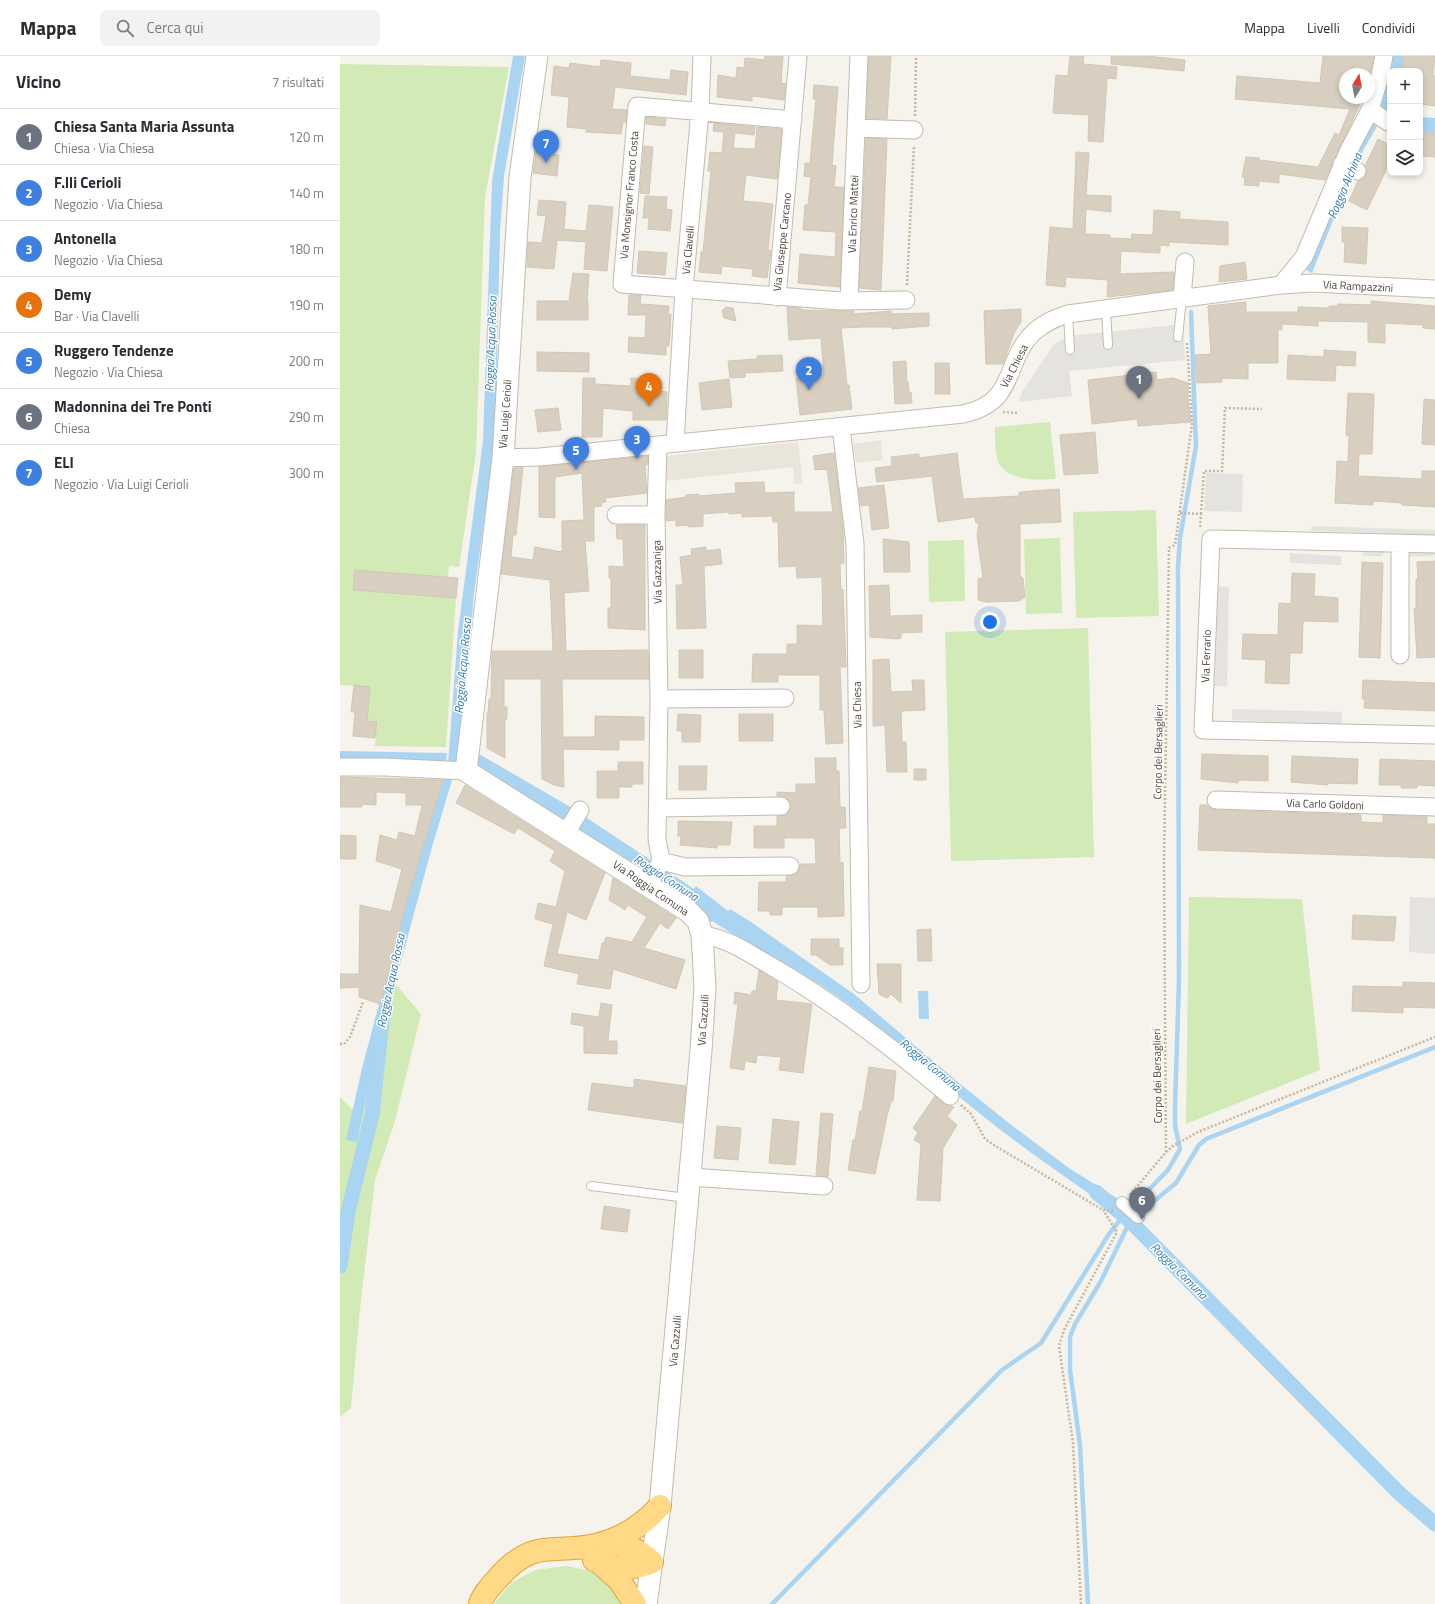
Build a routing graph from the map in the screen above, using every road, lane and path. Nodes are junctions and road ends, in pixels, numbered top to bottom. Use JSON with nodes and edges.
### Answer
{"nodes":[{"id":1,"x":537,"y":56,"type":"edge"},
{"id":2,"x":702,"y":56,"type":"edge"},
{"id":3,"x":798,"y":56,"type":"edge"},
{"id":4,"x":859,"y":56,"type":"edge"},
{"id":5,"x":916,"y":56,"type":"edge"},
{"id":6,"x":1384,"y":56,"type":"edge"},
{"id":7,"x":700,"y":110,"type":"junction"},
{"id":8,"x":1370,"y":110,"type":"junction"},
{"id":9,"x":793,"y":120,"type":"junction"},
{"id":10,"x":1387,"y":121,"type":"edge"},
{"id":11,"x":856,"y":128,"type":"junction"},
{"id":12,"x":914,"y":130,"type":"junction"},
{"id":13,"x":1185,"y":262,"type":"dead end"},
{"id":14,"x":1281,"y":285,"type":"junction"},
{"id":15,"x":684,"y":289,"type":"junction"},
{"id":16,"x":1435,"y":290,"type":"edge"},
{"id":17,"x":777,"y":297,"type":"junction"},
{"id":18,"x":1182,"y":298,"type":"junction"},
{"id":19,"x":849,"y":300,"type":"junction"},
{"id":20,"x":906,"y":300,"type":"joint"},
{"id":21,"x":1106,"y":309,"type":"junction"},
{"id":22,"x":1068,"y":314,"type":"junction"},
{"id":23,"x":1178,"y":337,"type":"dead end"},
{"id":24,"x":1108,"y":345,"type":"dead end"},
{"id":25,"x":1070,"y":350,"type":"dead end"},
{"id":26,"x":1188,"y":358,"type":"dead end"},
{"id":27,"x":1262,"y":409,"type":"dead end"},
{"id":28,"x":841,"y":426,"type":"junction"},
{"id":29,"x":675,"y":443,"type":"junction"},
{"id":30,"x":658,"y":445,"type":"junction"},
{"id":31,"x":503,"y":458,"type":"junction"},
{"id":32,"x":1180,"y":513,"type":"junction"},
{"id":33,"x":1201,"y":514,"type":"junction"},
{"id":34,"x":616,"y":515,"type":"dead end"},
{"id":35,"x":656,"y":515,"type":"junction"},
{"id":36,"x":1211,"y":539,"type":"junction"},
{"id":37,"x":1400,"y":543,"type":"junction"},
{"id":38,"x":1435,"y":544,"type":"edge"},
{"id":39,"x":1400,"y":655,"type":"dead end"},
{"id":40,"x":785,"y":698,"type":"dead end"},
{"id":41,"x":659,"y":699,"type":"junction"},
{"id":42,"x":1435,"y":736,"type":"edge"},
{"id":43,"x":340,"y":767,"type":"edge"},
{"id":44,"x":457,"y":770,"type":"junction"},
{"id":45,"x":1216,"y":800,"type":"dead end"},
{"id":46,"x":781,"y":806,"type":"dead end"},
{"id":47,"x":1435,"y":807,"type":"edge"},
{"id":48,"x":658,"y":808,"type":"junction"},
{"id":49,"x":580,"y":810,"type":"dead end"},
{"id":50,"x":566,"y":833,"type":"junction"},
{"id":51,"x":661,"y":861,"type":"junction"},
{"id":52,"x":790,"y":866,"type":"dead end"},
{"id":53,"x":649,"y":885,"type":"junction"},
{"id":54,"x":702,"y":935,"type":"junction"},
{"id":55,"x":861,"y":984,"type":"dead end"},
{"id":56,"x":363,"y":1002,"type":"dead end"},
{"id":57,"x":1435,"y":1037,"type":"edge"},
{"id":58,"x":340,"y":1044,"type":"edge"},
{"id":59,"x":950,"y":1096,"type":"joint"},
{"id":60,"x":1166,"y":1152,"type":"junction"},
{"id":61,"x":690,"y":1177,"type":"junction"},
{"id":62,"x":591,"y":1186,"type":"dead end"},
{"id":63,"x":824,"y":1186,"type":"dead end"},
{"id":64,"x":688,"y":1198,"type":"junction"},
{"id":65,"x":1118,"y":1207,"type":"junction"},
{"id":66,"x":1103,"y":1210,"type":"junction"},
{"id":67,"x":1138,"y":1217,"type":"dead end"},
{"id":68,"x":660,"y":1506,"type":"junction"},
{"id":69,"x":596,"y":1552,"type":"junction"},
{"id":70,"x":652,"y":1562,"type":"junction"},
{"id":71,"x":480,"y":1604,"type":"edge"},
{"id":72,"x":635,"y":1604,"type":"edge"},
{"id":73,"x":646,"y":1604,"type":"edge"},
{"id":74,"x":1081,"y":1604,"type":"edge"}],
"edges":[{"from":1,"to":31,"type":"street","name":"Via Luigi Cerioli"},
{"from":2,"to":7,"type":"street","name":"Via Clavelli"},
{"from":3,"to":9,"type":"street","name":"Via Giuseppe Carcano"},
{"from":4,"to":11,"type":"street","name":"Via Enrico Mattei"},
{"from":5,"to":12,"type":"path"},
{"from":6,"to":8,"type":"street"},
{"from":7,"to":9,"type":"street"},
{"from":7,"to":15,"type":"street","name":"Via Clavelli"},
{"from":7,"to":15,"type":"street","name":"Via Monsignor Franco Costa"},
{"from":8,"to":10,"type":"street"},
{"from":8,"to":14,"type":"street"},
{"from":9,"to":17,"type":"street","name":"Via Giuseppe Carcano"},
{"from":11,"to":12,"type":"street"},
{"from":11,"to":19,"type":"street","name":"Via Enrico Mattei"},
{"from":12,"to":20,"type":"path"},
{"from":13,"to":18,"type":"street"},
{"from":14,"to":16,"type":"street","name":"Via Rampazzini"},
{"from":14,"to":18,"type":"street","name":"Via Chiesa"},
{"from":15,"to":17,"type":"street","name":"Via Giuseppe Carcano"},
{"from":15,"to":29,"type":"street","name":"Via Clavelli"},
{"from":17,"to":19,"type":"street"},
{"from":18,"to":21,"type":"street","name":"Via Chiesa"},
{"from":18,"to":23,"type":"lane"},
{"from":19,"to":20,"type":"street"},
{"from":21,"to":22,"type":"street","name":"Via Chiesa"},
{"from":21,"to":24,"type":"lane"},
{"from":22,"to":25,"type":"lane"},
{"from":22,"to":28,"type":"street","name":"Via Chiesa"},
{"from":26,"to":32,"type":"path","name":"Corpo dei Bersaglieri"},
{"from":27,"to":33,"type":"path"},
{"from":28,"to":29,"type":"street","name":"Via Chiesa"},
{"from":28,"to":55,"type":"street","name":"Via Chiesa"},
{"from":29,"to":30,"type":"street","name":"Via Chiesa"},
{"from":30,"to":31,"type":"street","name":"Via Chiesa"},
{"from":30,"to":35,"type":"street","name":"Via Gazzaniga"},
{"from":31,"to":44,"type":"street","name":"Via Luigi Cerioli"},
{"from":32,"to":33,"type":"path"},
{"from":32,"to":60,"type":"path","name":"Corpo dei Bersaglieri"},
{"from":33,"to":36,"type":"path"},
{"from":34,"to":35,"type":"street"},
{"from":35,"to":41,"type":"street","name":"Via Gazzaniga"},
{"from":36,"to":37,"type":"street"},
{"from":36,"to":42,"type":"street","name":"Via Ferrario"},
{"from":37,"to":38,"type":"street"},
{"from":37,"to":39,"type":"street"},
{"from":40,"to":41,"type":"street"},
{"from":41,"to":48,"type":"street","name":"Via Gazzaniga"},
{"from":43,"to":44,"type":"street"},
{"from":44,"to":50,"type":"street","name":"Via Roggia Comuna"},
{"from":45,"to":47,"type":"street","name":"Via Carlo Goldoni"},
{"from":46,"to":48,"type":"street"},
{"from":48,"to":51,"type":"street","name":"Via Gazzaniga"},
{"from":49,"to":50,"type":"street"},
{"from":50,"to":53,"type":"street","name":"Via Roggia Comuna"},
{"from":51,"to":52,"type":"street"},
{"from":51,"to":53,"type":"street"},
{"from":53,"to":54,"type":"street","name":"Via Roggia Comuna"},
{"from":54,"to":59,"type":"street"},
{"from":54,"to":61,"type":"street","name":"Via Cazzulli"},
{"from":56,"to":58,"type":"path"},
{"from":57,"to":60,"type":"path"},
{"from":59,"to":66,"type":"path"},
{"from":60,"to":65,"type":"path"},
{"from":61,"to":63,"type":"street"},
{"from":61,"to":64,"type":"street","name":"Via Cazzulli"},
{"from":62,"to":64,"type":"lane"},
{"from":64,"to":68,"type":"street","name":"Via Cazzulli"},
{"from":65,"to":66,"type":"path"},
{"from":65,"to":67,"type":"street"},
{"from":66,"to":74,"type":"path"},
{"from":68,"to":69,"type":"highway"},
{"from":68,"to":70,"type":"street","name":"Via Cazzulli"},
{"from":69,"to":70,"type":"highway"},
{"from":69,"to":71,"type":"highway"},
{"from":69,"to":72,"type":"highway"},
{"from":70,"to":73,"type":"street","name":"Via Cazzulli"}]}
